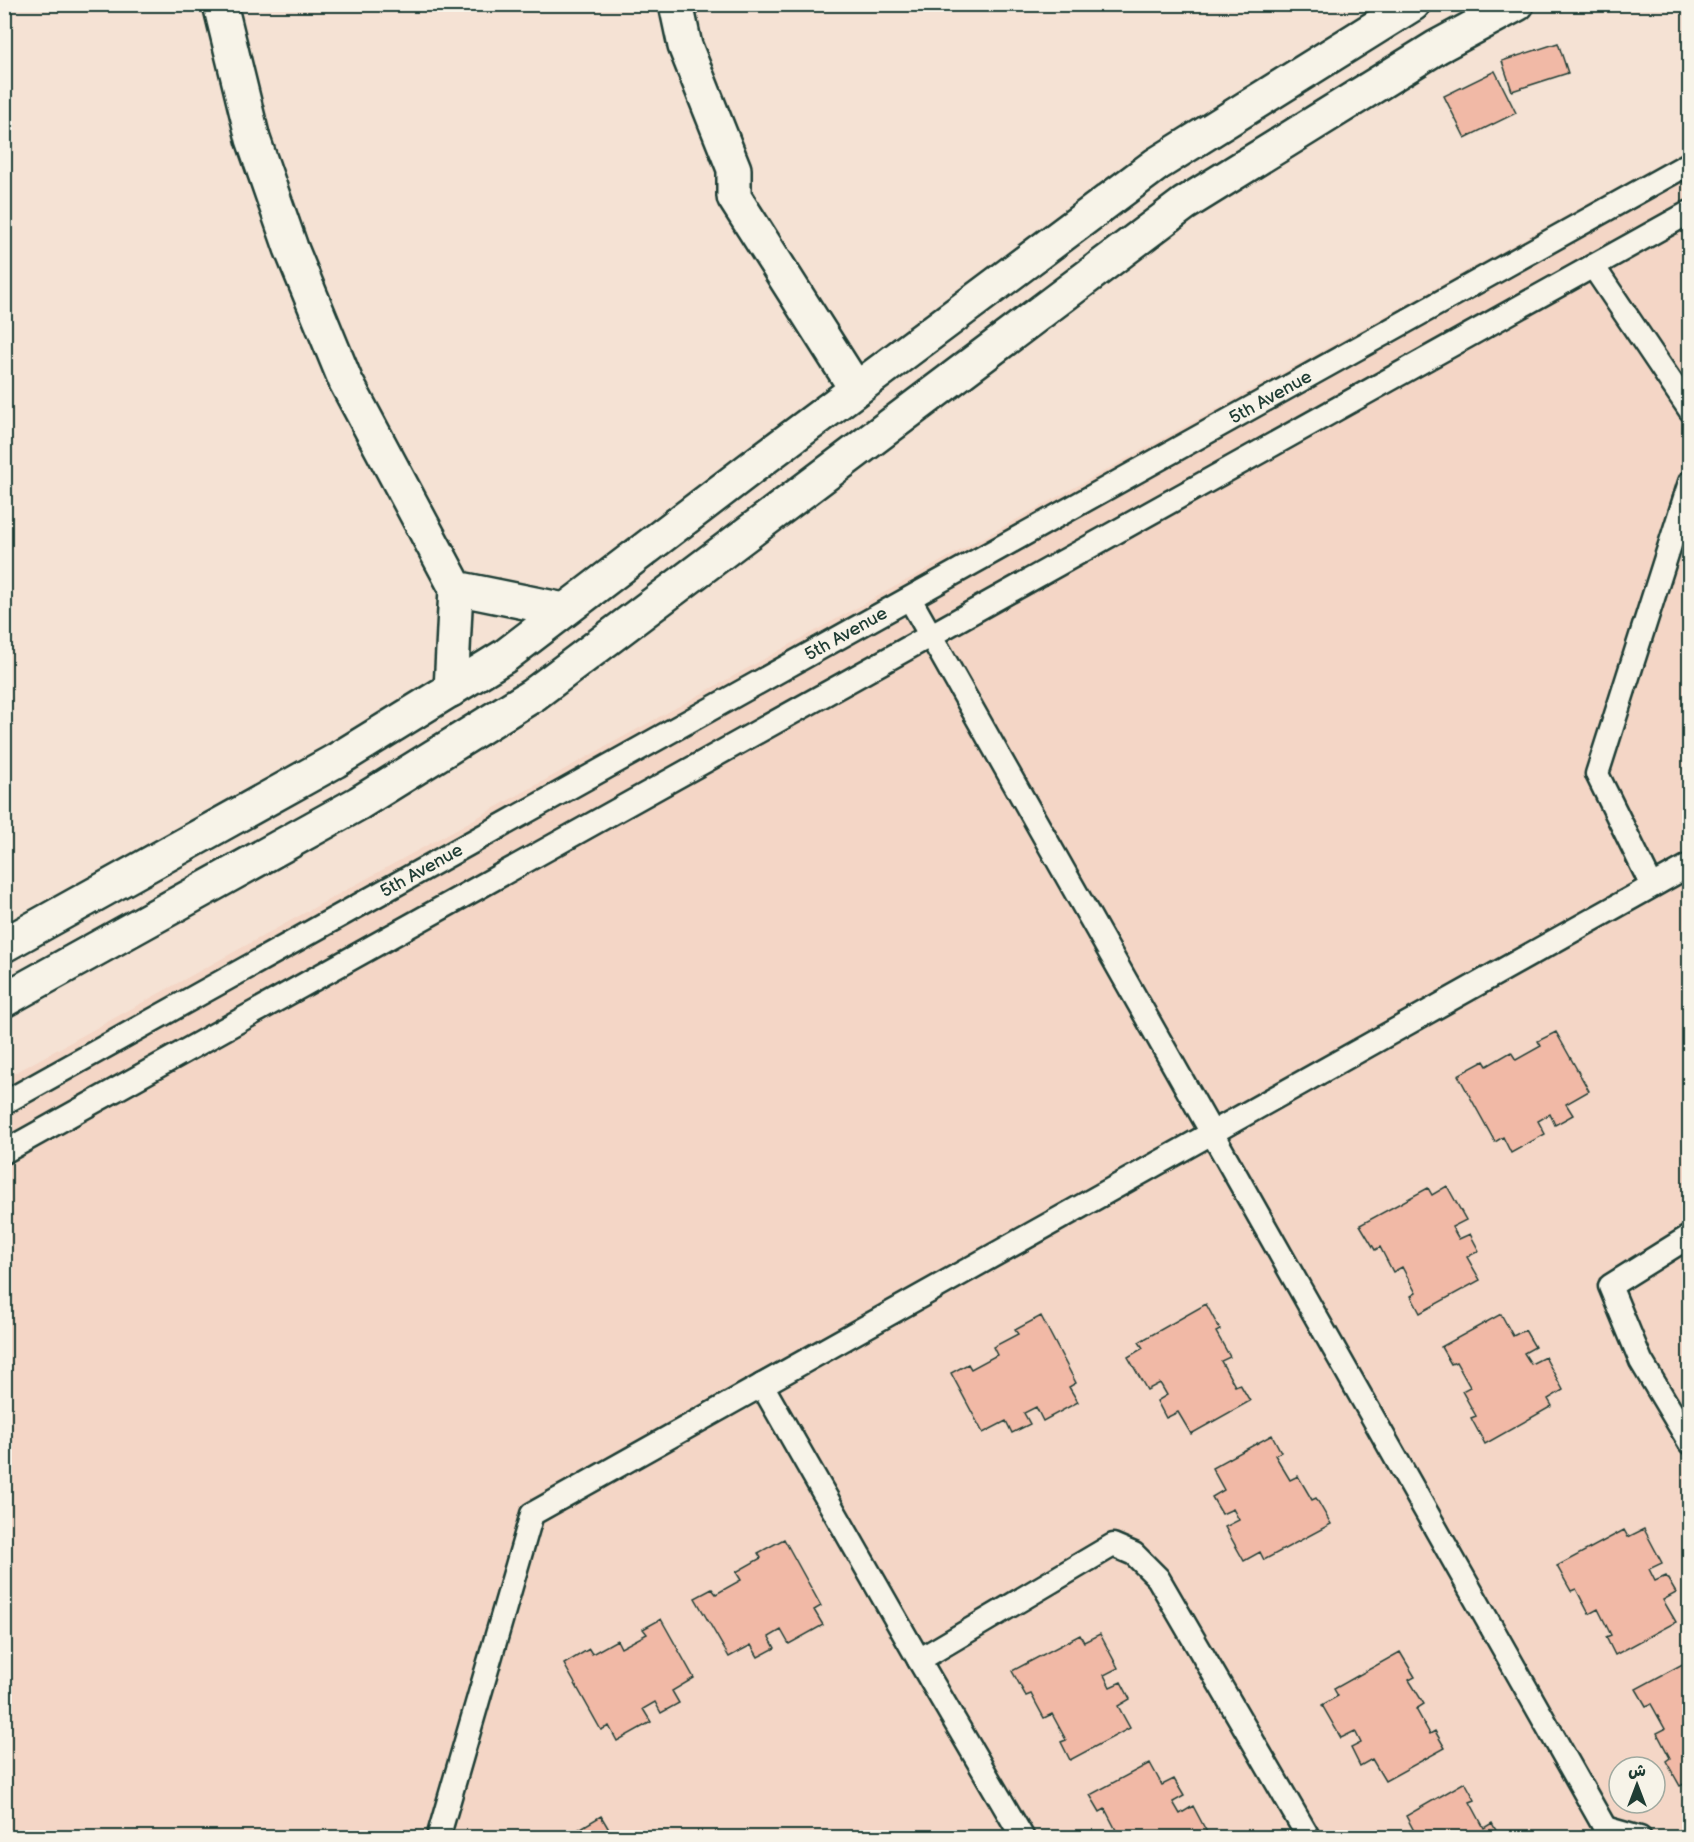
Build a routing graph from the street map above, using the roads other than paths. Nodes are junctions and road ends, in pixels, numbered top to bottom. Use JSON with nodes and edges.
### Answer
{"nodes":[{"id":1,"x":220,"y":4,"type":"edge"},
{"id":2,"x":676,"y":4,"type":"edge"},
{"id":3,"x":1413,"y":4,"type":"edge"},
{"id":4,"x":1517,"y":4,"type":"edge"},
{"id":5,"x":1689,"y":164,"type":"edge"},
{"id":6,"x":1689,"y":212,"type":"edge"},
{"id":7,"x":1593,"y":266,"type":"junction"},
{"id":8,"x":856,"y":389,"type":"junction"},
{"id":9,"x":1689,"y":410,"type":"edge"},
{"id":10,"x":1689,"y":482,"type":"edge"},
{"id":11,"x":456,"y":588,"type":"junction"},
{"id":12,"x":910,"y":599,"type":"junction"},
{"id":13,"x":564,"y":610,"type":"junction"},
{"id":14,"x":931,"y":636,"type":"junction"},
{"id":15,"x":450,"y":690,"type":"junction"},
{"id":16,"x":1689,"y":865,"type":"edge"},
{"id":17,"x":1652,"y":886,"type":"junction"},
{"id":18,"x":4,"y":945,"type":"edge"},
{"id":19,"x":4,"y":1000,"type":"edge"},
{"id":20,"x":4,"y":1103,"type":"edge"},
{"id":21,"x":1212,"y":1133,"type":"junction"},
{"id":22,"x":4,"y":1152,"type":"edge"},
{"id":23,"x":1689,"y":1236,"type":"edge"},
{"id":24,"x":762,"y":1385,"type":"junction"},
{"id":25,"x":1689,"y":1443,"type":"edge"},
{"id":26,"x":919,"y":1660,"type":"junction"},
{"id":27,"x":1603,"y":1832,"type":"edge"},
{"id":28,"x":438,"y":1838,"type":"edge"},
{"id":29,"x":1023,"y":1838,"type":"edge"},
{"id":30,"x":1309,"y":1838,"type":"edge"},
{"id":31,"x":1640,"y":1838,"type":"edge"}],
"edges":[{"from":1,"to":11,"type":"main road"},
{"from":2,"to":8,"type":"main road"},
{"from":3,"to":8,"type":"main road"},
{"from":4,"to":19,"type":"main road"},
{"from":5,"to":12,"type":"lane","name":"5th Avenue"},
{"from":6,"to":7,"type":"lane"},
{"from":7,"to":9,"type":"lane"},
{"from":7,"to":14,"type":"lane"},
{"from":8,"to":13,"type":"main road"},
{"from":10,"to":17,"type":"lane"},
{"from":11,"to":13,"type":"main road"},
{"from":11,"to":15,"type":"main road"},
{"from":12,"to":14,"type":"lane"},
{"from":12,"to":20,"type":"lane","name":"5th Avenue"},
{"from":13,"to":15,"type":"main road"},
{"from":14,"to":21,"type":"lane"},
{"from":14,"to":22,"type":"lane"},
{"from":15,"to":18,"type":"main road"},
{"from":16,"to":17,"type":"lane"},
{"from":17,"to":21,"type":"lane"},
{"from":21,"to":24,"type":"lane"},
{"from":21,"to":27,"type":"lane"},
{"from":23,"to":25,"type":"lane"},
{"from":24,"to":26,"type":"lane"},
{"from":24,"to":28,"type":"lane"},
{"from":26,"to":29,"type":"lane"},
{"from":26,"to":30,"type":"lane"},
{"from":27,"to":31,"type":"lane"}]}
